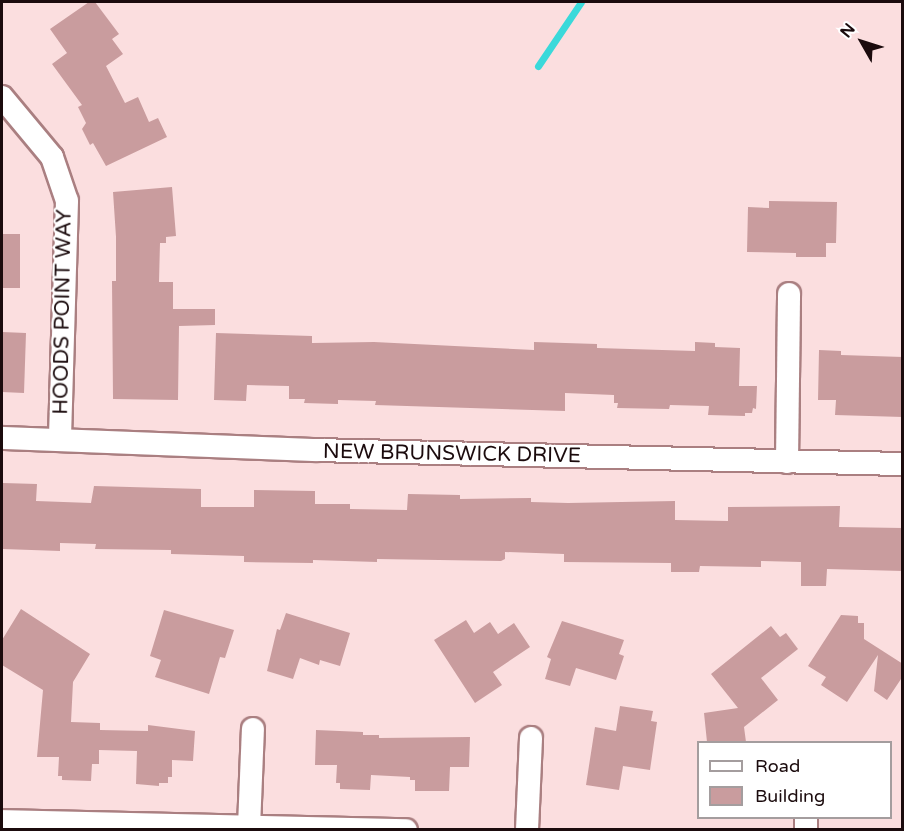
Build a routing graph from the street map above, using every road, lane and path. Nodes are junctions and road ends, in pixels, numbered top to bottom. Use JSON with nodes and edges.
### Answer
{"nodes":[{"id":1,"x":2,"y":97,"type":"edge"},
{"id":2,"x":789,"y":294,"type":"dead end"},
{"id":3,"x":2,"y":438,"type":"edge"},
{"id":4,"x":60,"y":440,"type":"junction"},
{"id":5,"x":787,"y":462,"type":"junction"},
{"id":6,"x":903,"y":464,"type":"edge"},
{"id":7,"x":253,"y":729,"type":"dead end"},
{"id":8,"x":531,"y":738,"type":"dead end"},
{"id":9,"x":2,"y":820,"type":"edge"},
{"id":10,"x":249,"y":827,"type":"junction"},
{"id":11,"x":406,"y":830,"type":"edge"},
{"id":12,"x":527,"y":830,"type":"edge"}],
"edges":[{"from":1,"to":4,"type":"street","name":"HOODS POINT WAY"},
{"from":2,"to":5,"type":"street"},
{"from":3,"to":4,"type":"street","name":"NEW BRUNSWICK DRIVE"},
{"from":4,"to":5,"type":"street","name":"NEW BRUNSWICK DRIVE"},
{"from":5,"to":6,"type":"street","name":"NEW BRUNSWICK DRIVE"},
{"from":7,"to":10,"type":"street"},
{"from":8,"to":12,"type":"street"},
{"from":9,"to":10,"type":"street"},
{"from":10,"to":11,"type":"street"}]}
